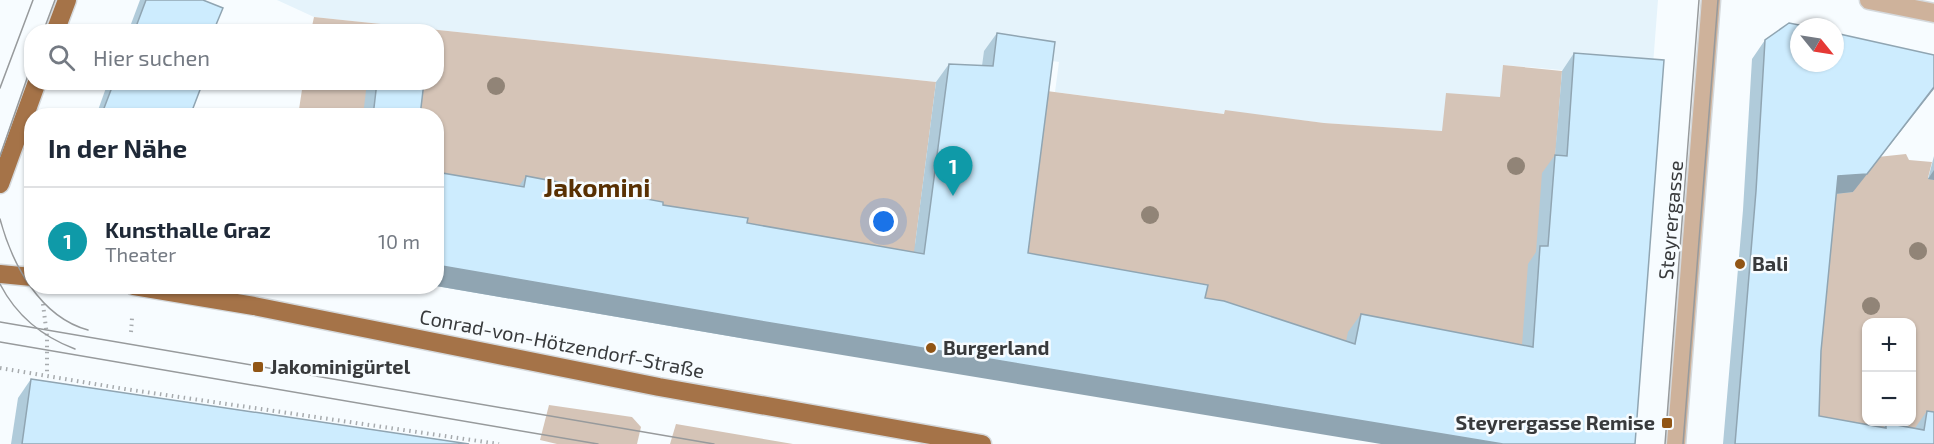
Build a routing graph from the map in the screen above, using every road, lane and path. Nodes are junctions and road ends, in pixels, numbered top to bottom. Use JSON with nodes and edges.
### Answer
{"nodes":[{"id":1,"x":67,"y":0,"type":"edge"},
{"id":2,"x":1711,"y":0,"type":"edge"},
{"id":3,"x":1869,"y":0,"type":"edge"},
{"id":4,"x":1934,"y":13,"type":"edge"},
{"id":5,"x":58,"y":24,"type":"edge"},
{"id":6,"x":34,"y":90,"type":"edge"},
{"id":7,"x":28,"y":108,"type":"edge"},
{"id":8,"x":24,"y":118,"type":"edge"},
{"id":9,"x":0,"y":184,"type":"edge"},
{"id":10,"x":0,"y":274,"type":"edge"},
{"id":11,"x":24,"y":276,"type":"edge"},
{"id":12,"x":42,"y":294,"type":"dead end"},
{"id":13,"x":182,"y":294,"type":"edge"},
{"id":14,"x":133,"y":311,"type":"dead end"},
{"id":15,"x":131,"y":332,"type":"dead end"},
{"id":16,"x":0,"y":369,"type":"edge"},
{"id":17,"x":46,"y":375,"type":"junction"},
{"id":18,"x":499,"y":444,"type":"edge"},
{"id":19,"x":982,"y":444,"type":"edge"},
{"id":20,"x":1676,"y":444,"type":"edge"}],
"edges":[{"from":1,"to":5,"type":"main road"},
{"from":2,"to":20,"type":"street","name":"Steyrergasse"},
{"from":3,"to":4,"type":"street"},
{"from":6,"to":7,"type":"main road"},
{"from":8,"to":9,"type":"main road"},
{"from":10,"to":11,"type":"main road"},
{"from":12,"to":17,"type":"path"},
{"from":13,"to":19,"type":"main road","name":"Conrad-von-Hötzendorf-Straße"},
{"from":14,"to":15,"type":"path"},
{"from":16,"to":17,"type":"path"},
{"from":17,"to":18,"type":"path"}]}
